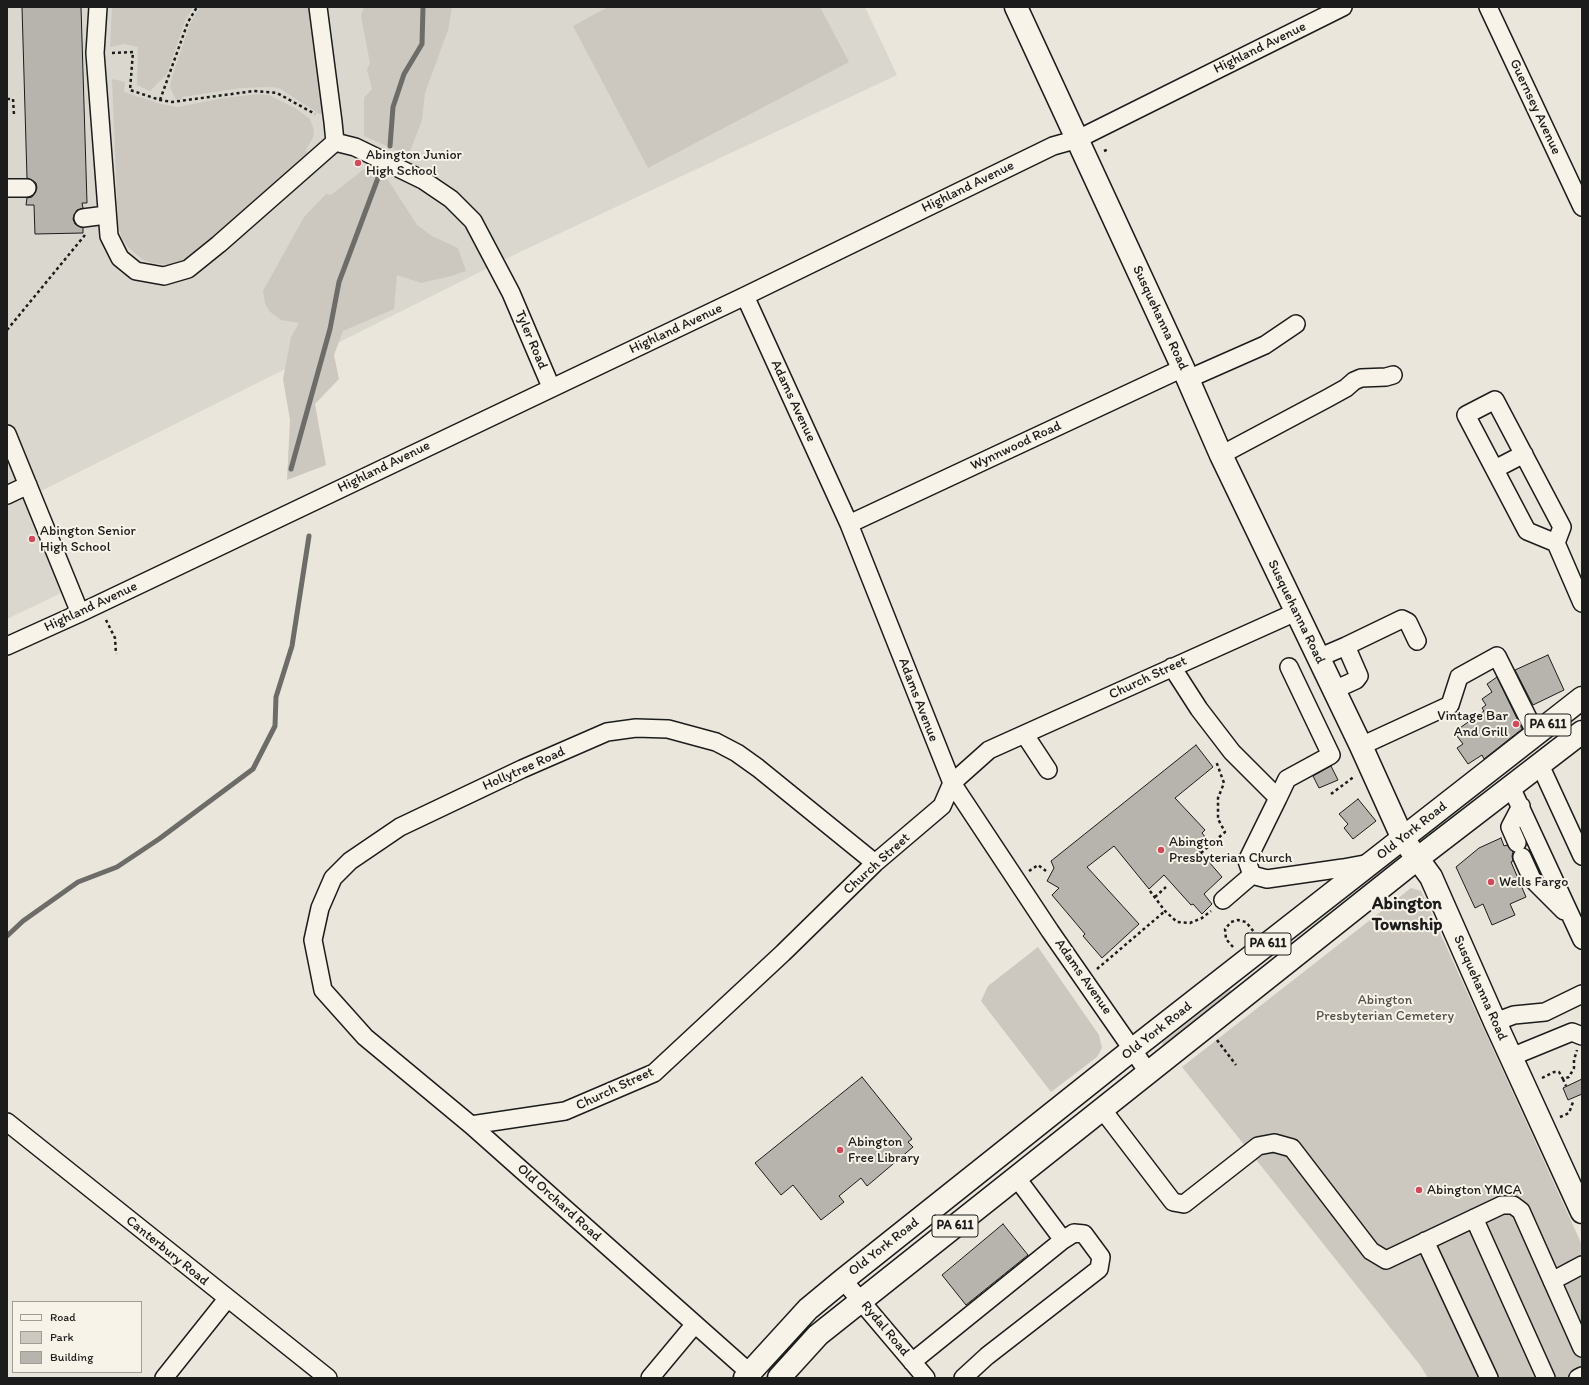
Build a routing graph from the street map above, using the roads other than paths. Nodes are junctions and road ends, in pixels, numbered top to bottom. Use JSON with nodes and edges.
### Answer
{"nodes":[{"id":1,"x":98,"y":7,"type":"edge"},
{"id":2,"x":318,"y":7,"type":"edge"},
{"id":3,"x":1016,"y":7,"type":"edge"},
{"id":4,"x":1343,"y":7,"type":"edge"},
{"id":5,"x":1488,"y":7,"type":"edge"},
{"id":6,"x":1078,"y":139,"type":"junction"},
{"id":7,"x":335,"y":142,"type":"junction"},
{"id":8,"x":7,"y":188,"type":"edge"},
{"id":9,"x":27,"y":188,"type":"dead end"},
{"id":10,"x":1582,"y":208,"type":"edge"},
{"id":11,"x":106,"y":216,"type":"junction"},
{"id":12,"x":87,"y":225,"type":"road end"},
{"id":13,"x":745,"y":296,"type":"junction"},
{"id":14,"x":1296,"y":324,"type":"dead end"},
{"id":15,"x":1185,"y":374,"type":"junction"},
{"id":16,"x":1393,"y":376,"type":"dead end"},
{"id":17,"x":551,"y":387,"type":"junction"},
{"id":18,"x":7,"y":434,"type":"edge"},
{"id":19,"x":1524,"y":454,"type":"junction"},
{"id":20,"x":1221,"y":455,"type":"junction"},
{"id":21,"x":1495,"y":469,"type":"junction"},
{"id":22,"x":28,"y":485,"type":"junction"},
{"id":23,"x":7,"y":495,"type":"edge"},
{"id":24,"x":849,"y":524,"type":"junction"},
{"id":25,"x":1556,"y":543,"type":"junction"},
{"id":26,"x":1582,"y":602,"type":"edge"},
{"id":27,"x":1296,"y":612,"type":"junction"},
{"id":28,"x":80,"y":613,"type":"junction"},
{"id":29,"x":1416,"y":641,"type":"dead end"},
{"id":30,"x":7,"y":646,"type":"edge"},
{"id":31,"x":1346,"y":646,"type":"junction"},
{"id":32,"x":1318,"y":658,"type":"junction"},
{"id":33,"x":1172,"y":667,"type":"junction"},
{"id":34,"x":1289,"y":667,"type":"dead end"},
{"id":35,"x":1334,"y":690,"type":"junction"},
{"id":36,"x":1582,"y":698,"type":"edge"},
{"id":37,"x":1582,"y":732,"type":"edge"},
{"id":38,"x":1536,"y":734,"type":"junction"},
{"id":39,"x":1025,"y":735,"type":"junction"},
{"id":40,"x":1361,"y":746,"type":"junction"},
{"id":41,"x":1540,"y":765,"type":"junction"},
{"id":42,"x":1048,"y":770,"type":"dead end"},
{"id":43,"x":952,"y":783,"type":"junction"},
{"id":44,"x":1511,"y":787,"type":"junction"},
{"id":45,"x":1278,"y":798,"type":"junction"},
{"id":46,"x":1521,"y":806,"type":"junction"},
{"id":47,"x":1403,"y":839,"type":"junction"},
{"id":48,"x":1582,"y":856,"type":"edge"},
{"id":49,"x":1417,"y":859,"type":"junction"},
{"id":50,"x":875,"y":863,"type":"junction"},
{"id":51,"x":1372,"y":863,"type":"junction"},
{"id":52,"x":1252,"y":875,"type":"junction"},
{"id":53,"x":1223,"y":900,"type":"road end"},
{"id":54,"x":1573,"y":920,"type":"junction"},
{"id":55,"x":1582,"y":940,"type":"edge"},
{"id":56,"x":1582,"y":994,"type":"edge"},
{"id":57,"x":1495,"y":1022,"type":"junction"},
{"id":58,"x":365,"y":1037,"type":"joint"},
{"id":59,"x":1581,"y":1040,"type":"edge"},
{"id":60,"x":1133,"y":1049,"type":"junction"},
{"id":61,"x":1511,"y":1057,"type":"junction"},
{"id":62,"x":1148,"y":1072,"type":"junction"},
{"id":63,"x":1102,"y":1109,"type":"junction"},
{"id":64,"x":7,"y":1122,"type":"edge"},
{"id":65,"x":471,"y":1125,"type":"junction"},
{"id":66,"x":1016,"y":1177,"type":"junction"},
{"id":67,"x":1582,"y":1212,"type":"edge"},
{"id":68,"x":1474,"y":1218,"type":"junction"},
{"id":69,"x":1063,"y":1240,"type":"junction"},
{"id":70,"x":1425,"y":1241,"type":"junction"},
{"id":71,"x":1582,"y":1265,"type":"edge"},
{"id":72,"x":843,"y":1280,"type":"junction"},
{"id":73,"x":1552,"y":1281,"type":"junction"},
{"id":74,"x":227,"y":1299,"type":"junction"},
{"id":75,"x":861,"y":1301,"type":"junction"},
{"id":76,"x":695,"y":1324,"type":"junction"},
{"id":77,"x":1582,"y":1348,"type":"edge"},
{"id":78,"x":912,"y":1362,"type":"junction"},
{"id":79,"x":747,"y":1376,"type":"edge"},
{"id":80,"x":1582,"y":1376,"type":"edge"},
{"id":81,"x":164,"y":1378,"type":"edge"},
{"id":82,"x":328,"y":1378,"type":"edge"},
{"id":83,"x":650,"y":1378,"type":"edge"},
{"id":84,"x":779,"y":1378,"type":"edge"},
{"id":85,"x":926,"y":1378,"type":"edge"},
{"id":86,"x":963,"y":1378,"type":"edge"},
{"id":87,"x":1489,"y":1378,"type":"edge"},
{"id":88,"x":1546,"y":1378,"type":"edge"},
{"id":89,"x":1578,"y":1378,"type":"edge"}],
"edges":[{"from":1,"to":11,"type":"street"},
{"from":2,"to":7,"type":"street"},
{"from":3,"to":6,"type":"main road","name":"Susquehanna Road"},
{"from":4,"to":6,"type":"street","name":"Highland Avenue"},
{"from":5,"to":10,"type":"street","name":"Guernsey Avenue"},
{"from":6,"to":13,"type":"street","name":"Highland Avenue"},
{"from":6,"to":15,"type":"main road","name":"Susquehanna Road"},
{"from":7,"to":11,"type":"street"},
{"from":7,"to":17,"type":"street","name":"Tyler Road"},
{"from":8,"to":9,"type":"street"},
{"from":11,"to":12,"type":"street"},
{"from":13,"to":17,"type":"street","name":"Highland Avenue"},
{"from":13,"to":24,"type":"street","name":"Adams Avenue"},
{"from":14,"to":15,"type":"street","name":"Wynnwood Road"},
{"from":15,"to":20,"type":"main road","name":"Susquehanna Road"},
{"from":15,"to":24,"type":"street","name":"Wynnwood Road"},
{"from":16,"to":20,"type":"street"},
{"from":17,"to":28,"type":"street","name":"Highland Avenue"},
{"from":18,"to":22,"type":"street"},
{"from":19,"to":21,"type":"street"},
{"from":19,"to":21,"type":"street"},
{"from":19,"to":25,"type":"street"},
{"from":20,"to":27,"type":"main road","name":"Susquehanna Road"},
{"from":21,"to":25,"type":"street"},
{"from":22,"to":23,"type":"street"},
{"from":22,"to":28,"type":"street"},
{"from":24,"to":43,"type":"street","name":"Adams Avenue"},
{"from":25,"to":26,"type":"street"},
{"from":27,"to":32,"type":"main road","name":"Susquehanna Road"},
{"from":27,"to":33,"type":"street","name":"Church Street"},
{"from":28,"to":30,"type":"street","name":"Highland Avenue"},
{"from":29,"to":31,"type":"street"},
{"from":31,"to":32,"type":"street"},
{"from":31,"to":35,"type":"street"},
{"from":32,"to":35,"type":"main road","name":"Susquehanna Road"},
{"from":33,"to":39,"type":"street","name":"Church Street"},
{"from":33,"to":45,"type":"street"},
{"from":34,"to":45,"type":"street"},
{"from":35,"to":40,"type":"main road","name":"Susquehanna Road"},
{"from":36,"to":38,"type":"main road","name":"Old York Road","number":"PA 611"},
{"from":37,"to":41,"type":"main road","name":"Old York Road","number":"PA 611"},
{"from":38,"to":40,"type":"street"},
{"from":38,"to":47,"type":"main road","name":"Old York Road","number":"PA 611"},
{"from":39,"to":42,"type":"street"},
{"from":39,"to":43,"type":"street","name":"Church Street"},
{"from":40,"to":47,"type":"main road","name":"Susquehanna Road"},
{"from":41,"to":44,"type":"main road","name":"Old York Road","number":"PA 611"},
{"from":41,"to":48,"type":"street"},
{"from":43,"to":50,"type":"street","name":"Church Street"},
{"from":43,"to":60,"type":"street","name":"Adams Avenue"},
{"from":44,"to":46,"type":"street"},
{"from":44,"to":49,"type":"main road","name":"Old York Road","number":"PA 611"},
{"from":45,"to":52,"type":"street"},
{"from":46,"to":54,"type":"street"},
{"from":46,"to":54,"type":"street"},
{"from":47,"to":49,"type":"main road","name":"Susquehanna Road"},
{"from":47,"to":51,"type":"main road","name":"Old York Road","number":"PA 611"},
{"from":49,"to":57,"type":"main road","name":"Susquehanna Road"},
{"from":49,"to":62,"type":"main road","name":"Old York Road","number":"PA 611"},
{"from":50,"to":58,"type":"street","name":"Hollytree Road"},
{"from":50,"to":65,"type":"street","name":"Church Street"},
{"from":51,"to":52,"type":"street"},
{"from":51,"to":60,"type":"main road","name":"Old York Road","number":"PA 611"},
{"from":52,"to":53,"type":"street"},
{"from":54,"to":55,"type":"street"},
{"from":56,"to":57,"type":"street"},
{"from":57,"to":61,"type":"main road","name":"Susquehanna Road"},
{"from":58,"to":65,"type":"street","name":"Old Orchard Road"},
{"from":59,"to":61,"type":"street"},
{"from":60,"to":62,"type":"street","name":"Adams Avenue"},
{"from":60,"to":72,"type":"main road","name":"Old York Road","number":"PA 611"},
{"from":61,"to":67,"type":"main road","name":"Susquehanna Road"},
{"from":62,"to":63,"type":"main road","name":"Old York Road","number":"PA 611"},
{"from":63,"to":66,"type":"main road","name":"Old York Road","number":"PA 611"},
{"from":63,"to":70,"type":"street"},
{"from":64,"to":74,"type":"street","name":"Canterbury Road"},
{"from":65,"to":76,"type":"street","name":"Old Orchard Road"},
{"from":66,"to":69,"type":"street"},
{"from":66,"to":75,"type":"main road","name":"Old York Road","number":"PA 611"},
{"from":68,"to":70,"type":"street"},
{"from":68,"to":73,"type":"street"},
{"from":68,"to":88,"type":"street"},
{"from":69,"to":78,"type":"street"},
{"from":69,"to":86,"type":"street"},
{"from":70,"to":87,"type":"street"},
{"from":71,"to":73,"type":"street"},
{"from":72,"to":75,"type":"street","name":"Rydal Road"},
{"from":72,"to":79,"type":"main road","name":"Old York Road","number":"PA 611"},
{"from":73,"to":77,"type":"street"},
{"from":74,"to":81,"type":"street"},
{"from":74,"to":82,"type":"street","name":"Canterbury Road"},
{"from":75,"to":78,"type":"street","name":"Rydal Road"},
{"from":75,"to":84,"type":"main road","name":"Old York Road","number":"PA 611"},
{"from":76,"to":79,"type":"street","name":"Old Orchard Road"},
{"from":76,"to":83,"type":"street"},
{"from":78,"to":85,"type":"street","name":"Rydal Road"},
{"from":80,"to":89,"type":"street"}]}
